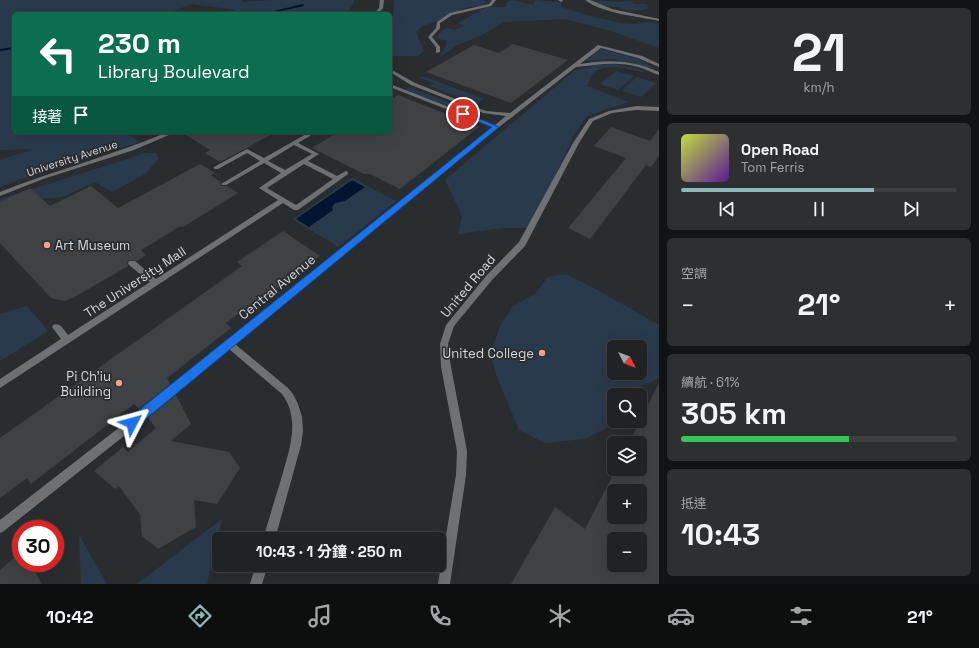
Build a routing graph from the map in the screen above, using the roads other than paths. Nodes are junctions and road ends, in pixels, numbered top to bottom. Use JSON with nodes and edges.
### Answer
{"nodes":[{"id":1,"x":382,"y":0,"type":"edge"},
{"id":2,"x":494,"y":0,"type":"edge"},
{"id":3,"x":587,"y":0,"type":"edge"},
{"id":4,"x":381,"y":8,"type":"junction"},
{"id":5,"x":378,"y":12,"type":"edge"},
{"id":6,"x":383,"y":12,"type":"edge"},
{"id":7,"x":659,"y":20,"type":"edge"},
{"id":8,"x":438,"y":52,"type":"dead end"},
{"id":9,"x":659,"y":66,"type":"edge"},
{"id":10,"x":571,"y":67,"type":"junction"},
{"id":11,"x":392,"y":71,"type":"edge"},
{"id":12,"x":659,"y":74,"type":"edge"},
{"id":13,"x":392,"y":87,"type":"edge"},
{"id":14,"x":659,"y":109,"type":"edge"},
{"id":15,"x":511,"y":115,"type":"junction"},
{"id":16,"x":496,"y":127,"type":"junction"},
{"id":17,"x":168,"y":134,"type":"edge"},
{"id":18,"x":308,"y":135,"type":"dead end"},
{"id":19,"x":294,"y":143,"type":"junction"},
{"id":20,"x":264,"y":160,"type":"junction"},
{"id":21,"x":304,"y":162,"type":"junction"},
{"id":22,"x":216,"y":168,"type":"dead end"},
{"id":23,"x":286,"y":173,"type":"junction"},
{"id":24,"x":346,"y":173,"type":"dead end"},
{"id":25,"x":337,"y":179,"type":"junction"},
{"id":26,"x":224,"y":184,"type":"dead end"},
{"id":27,"x":0,"y":194,"type":"edge"},
{"id":28,"x":283,"y":200,"type":"junction"},
{"id":29,"x":132,"y":263,"type":"dead end"},
{"id":30,"x":156,"y":283,"type":"junction"},
{"id":31,"x":56,"y":327,"type":"dead end"},
{"id":32,"x":67,"y":340,"type":"junction"},
{"id":33,"x":229,"y":344,"type":"junction"},
{"id":34,"x":0,"y":384,"type":"edge"},
{"id":35,"x":0,"y":527,"type":"edge"},
{"id":36,"x":271,"y":532,"type":"edge"},
{"id":37,"x":260,"y":572,"type":"edge"},
{"id":38,"x":256,"y":584,"type":"edge"},
{"id":39,"x":444,"y":584,"type":"edge"}],
"edges":[{"from":1,"to":4,"type":"street"},
{"from":2,"to":8,"type":"street"},
{"from":3,"to":7,"type":"street"},
{"from":4,"to":5,"type":"street"},
{"from":4,"to":6,"type":"street"},
{"from":9,"to":10,"type":"street","name":"Central Avenue"},
{"from":10,"to":12,"type":"street","name":"Central Avenue"},
{"from":10,"to":15,"type":"street","name":"Central Avenue"},
{"from":11,"to":15,"type":"street"},
{"from":13,"to":16,"type":"street"},
{"from":14,"to":39,"type":"street","name":"United Road"},
{"from":15,"to":16,"type":"street","name":"Central Avenue"},
{"from":16,"to":33,"type":"street","name":"Central Avenue"},
{"from":17,"to":27,"type":"street","name":"University Avenue"},
{"from":18,"to":19,"type":"street"},
{"from":19,"to":20,"type":"street"},
{"from":19,"to":21,"type":"street"},
{"from":20,"to":22,"type":"street"},
{"from":20,"to":23,"type":"street"},
{"from":20,"to":26,"type":"street"},
{"from":21,"to":23,"type":"street"},
{"from":21,"to":25,"type":"street"},
{"from":23,"to":28,"type":"street"},
{"from":24,"to":25,"type":"street"},
{"from":25,"to":28,"type":"street"},
{"from":28,"to":30,"type":"street","name":"The University Mall"},
{"from":29,"to":30,"type":"street"},
{"from":30,"to":32,"type":"street","name":"The University Mall"},
{"from":31,"to":32,"type":"street"},
{"from":32,"to":34,"type":"street","name":"The University Mall"},
{"from":33,"to":35,"type":"street","name":"Central Avenue"},
{"from":33,"to":36,"type":"street"},
{"from":37,"to":38,"type":"street"}]}
